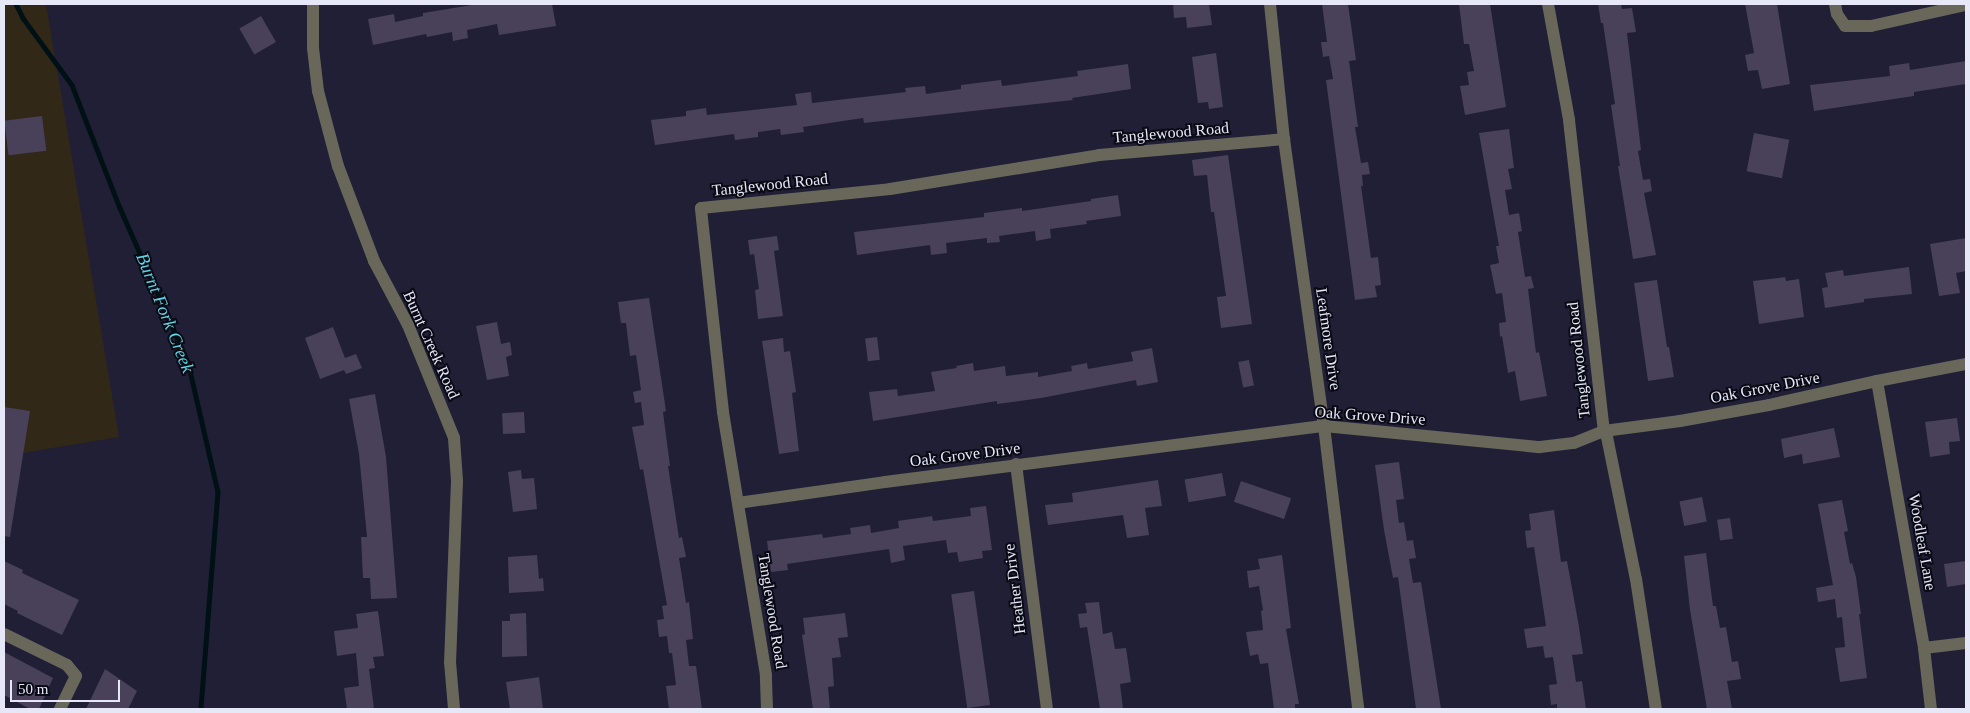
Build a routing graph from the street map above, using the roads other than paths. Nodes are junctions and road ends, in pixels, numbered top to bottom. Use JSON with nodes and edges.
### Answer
{"nodes":[{"id":1,"x":313,"y":4,"type":"edge"},
{"id":2,"x":1270,"y":4,"type":"edge"},
{"id":3,"x":1548,"y":4,"type":"edge"},
{"id":4,"x":1835,"y":4,"type":"edge"},
{"id":5,"x":1966,"y":5,"type":"edge"},
{"id":6,"x":1284,"y":139,"type":"junction"},
{"id":7,"x":1966,"y":364,"type":"edge"},
{"id":8,"x":1877,"y":381,"type":"junction"},
{"id":9,"x":1324,"y":426,"type":"junction"},
{"id":10,"x":1604,"y":431,"type":"junction"},
{"id":11,"x":1016,"y":464,"type":"junction"},
{"id":12,"x":738,"y":503,"type":"junction"},
{"id":13,"x":4,"y":634,"type":"edge"},
{"id":14,"x":1966,"y":643,"type":"edge"},
{"id":15,"x":1924,"y":648,"type":"junction"},
{"id":16,"x":60,"y":709,"type":"edge"},
{"id":17,"x":454,"y":709,"type":"edge"},
{"id":18,"x":767,"y":709,"type":"edge"},
{"id":19,"x":1047,"y":709,"type":"edge"},
{"id":20,"x":1358,"y":709,"type":"edge"},
{"id":21,"x":1656,"y":709,"type":"edge"},
{"id":22,"x":1931,"y":709,"type":"edge"}],
"edges":[{"from":1,"to":17,"type":"street","name":"Burnt Creek Road"},
{"from":2,"to":6,"type":"street","name":"Leafmore Drive"},
{"from":3,"to":10,"type":"street","name":"Tanglewood Road"},
{"from":4,"to":5,"type":"street"},
{"from":6,"to":9,"type":"street","name":"Leafmore Drive"},
{"from":6,"to":12,"type":"street","name":"Tanglewood Road"},
{"from":7,"to":8,"type":"street","name":"Oak Grove Drive"},
{"from":8,"to":10,"type":"street","name":"Oak Grove Drive"},
{"from":8,"to":15,"type":"street","name":"Woodleaf Lane"},
{"from":9,"to":10,"type":"street","name":"Oak Grove Drive"},
{"from":9,"to":11,"type":"street","name":"Oak Grove Drive"},
{"from":9,"to":20,"type":"street","name":"Leafmore Drive"},
{"from":10,"to":21,"type":"street","name":"Tanglewood Road"},
{"from":11,"to":12,"type":"street","name":"Oak Grove Drive"},
{"from":11,"to":19,"type":"street","name":"Heather Drive"},
{"from":12,"to":18,"type":"street","name":"Tanglewood Road"},
{"from":13,"to":16,"type":"street"},
{"from":14,"to":15,"type":"street"},
{"from":15,"to":22,"type":"street","name":"Woodleaf Lane"}]}
